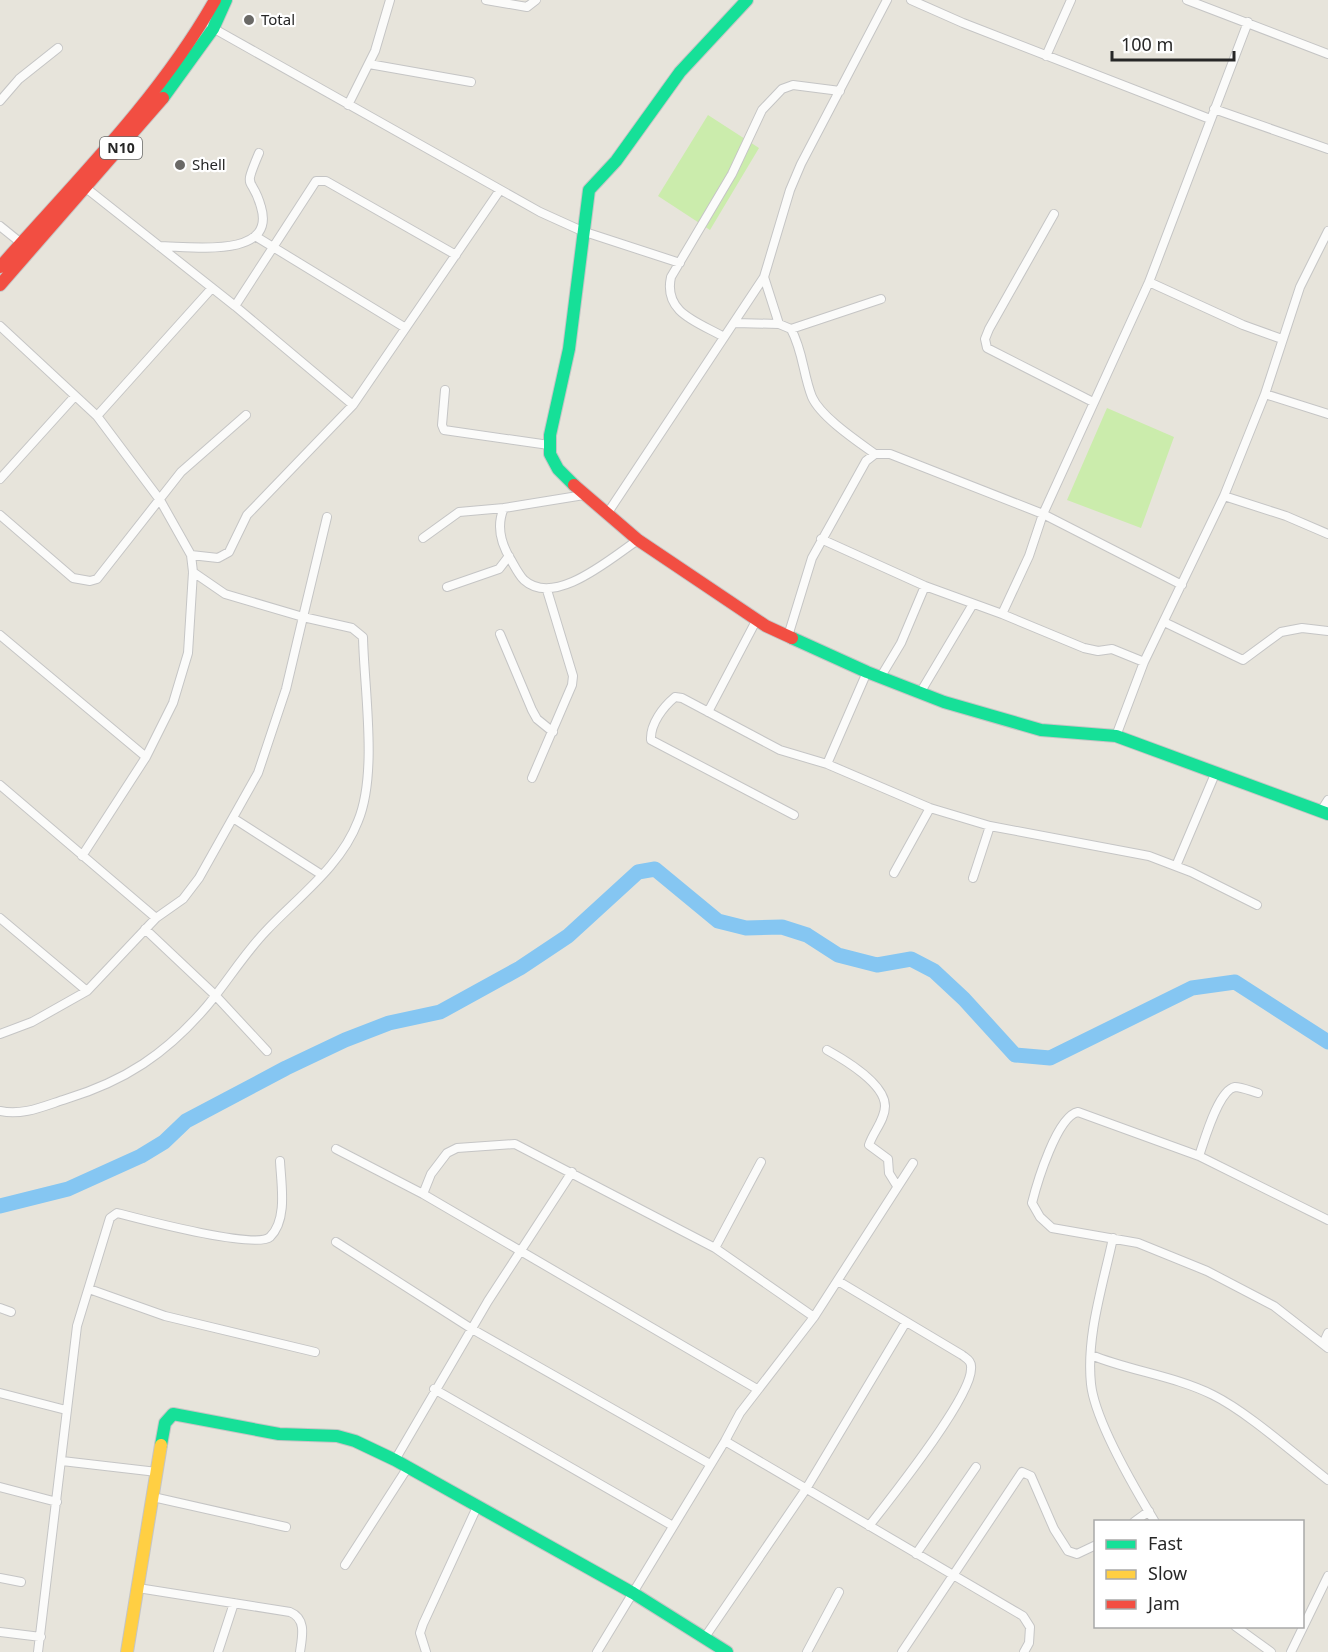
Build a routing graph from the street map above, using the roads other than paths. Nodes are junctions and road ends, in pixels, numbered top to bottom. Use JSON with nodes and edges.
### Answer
{"nodes":[{"id":1,"x":215,"y":0,"type":"edge"},
{"id":2,"x":226,"y":0,"type":"edge"},
{"id":3,"x":390,"y":0,"type":"edge"},
{"id":4,"x":486,"y":0,"type":"edge"},
{"id":5,"x":536,"y":0,"type":"edge"},
{"id":6,"x":747,"y":0,"type":"edge"},
{"id":7,"x":887,"y":0,"type":"edge"},
{"id":8,"x":911,"y":0,"type":"edge"},
{"id":9,"x":1071,"y":0,"type":"edge"},
{"id":10,"x":1189,"y":0,"type":"edge"},
{"id":11,"x":1248,"y":22,"type":"junction"},
{"id":12,"x":208,"y":25,"type":"junction"},
{"id":13,"x":58,"y":48,"type":"dead end"},
{"id":14,"x":1327,"y":52,"type":"edge"},
{"id":15,"x":1046,"y":56,"type":"junction"},
{"id":16,"x":369,"y":64,"type":"junction"},
{"id":17,"x":471,"y":82,"type":"dead end"},
{"id":18,"x":840,"y":91,"type":"junction"},
{"id":19,"x":0,"y":101,"type":"edge"},
{"id":20,"x":348,"y":105,"type":"junction"},
{"id":21,"x":1214,"y":109,"type":"junction"},
{"id":22,"x":1210,"y":119,"type":"junction"},
{"id":23,"x":1328,"y":149,"type":"edge"},
{"id":24,"x":259,"y":153,"type":"dead end"},
{"id":25,"x":86,"y":188,"type":"junction"},
{"id":26,"x":500,"y":190,"type":"junction"},
{"id":27,"x":1054,"y":214,"type":"dead end"},
{"id":28,"x":0,"y":226,"type":"edge"},
{"id":29,"x":582,"y":231,"type":"junction"},
{"id":30,"x":1328,"y":231,"type":"edge"},
{"id":31,"x":255,"y":236,"type":"junction"},
{"id":32,"x":21,"y":243,"type":"junction"},
{"id":33,"x":159,"y":246,"type":"junction"},
{"id":34,"x":273,"y":248,"type":"junction"},
{"id":35,"x":456,"y":255,"type":"junction"},
{"id":36,"x":680,"y":263,"type":"junction"},
{"id":37,"x":0,"y":267,"type":"edge"},
{"id":38,"x":764,"y":277,"type":"junction"},
{"id":39,"x":1149,"y":282,"type":"junction"},
{"id":40,"x":0,"y":285,"type":"edge"},
{"id":41,"x":212,"y":288,"type":"junction"},
{"id":42,"x":880,"y":299,"type":"dead end"},
{"id":43,"x":235,"y":306,"type":"junction"},
{"id":44,"x":735,"y":323,"type":"junction"},
{"id":45,"x":779,"y":324,"type":"junction"},
{"id":46,"x":0,"y":326,"type":"edge"},
{"id":47,"x":404,"y":327,"type":"junction"},
{"id":48,"x":791,"y":329,"type":"junction"},
{"id":49,"x":724,"y":337,"type":"junction"},
{"id":50,"x":1282,"y":339,"type":"junction"},
{"id":51,"x":445,"y":390,"type":"dead end"},
{"id":52,"x":1265,"y":394,"type":"junction"},
{"id":53,"x":75,"y":396,"type":"junction"},
{"id":54,"x":1093,"y":402,"type":"junction"},
{"id":55,"x":353,"y":405,"type":"junction"},
{"id":56,"x":1328,"y":414,"type":"edge"},
{"id":57,"x":246,"y":415,"type":"dead end"},
{"id":58,"x":97,"y":417,"type":"junction"},
{"id":59,"x":549,"y":445,"type":"junction"},
{"id":60,"x":875,"y":454,"type":"junction"},
{"id":61,"x":0,"y":479,"type":"edge"},
{"id":62,"x":584,"y":495,"type":"junction"},
{"id":63,"x":1224,"y":496,"type":"junction"},
{"id":64,"x":160,"y":500,"type":"junction"},
{"id":65,"x":504,"y":508,"type":"junction"},
{"id":66,"x":1043,"y":513,"type":"junction"},
{"id":67,"x":607,"y":514,"type":"junction"},
{"id":68,"x":0,"y":516,"type":"edge"},
{"id":69,"x":327,"y":517,"type":"dead end"},
{"id":70,"x":1328,"y":534,"type":"edge"},
{"id":71,"x":423,"y":538,"type":"dead end"},
{"id":72,"x":821,"y":539,"type":"junction"},
{"id":73,"x":638,"y":540,"type":"junction"},
{"id":74,"x":191,"y":555,"type":"junction"},
{"id":75,"x":508,"y":556,"type":"junction"},
{"id":76,"x":193,"y":572,"type":"junction"},
{"id":77,"x":1182,"y":585,"type":"junction"},
{"id":78,"x":925,"y":586,"type":"junction"},
{"id":79,"x":447,"y":587,"type":"dead end"},
{"id":80,"x":547,"y":590,"type":"junction"},
{"id":81,"x":973,"y":604,"type":"junction"},
{"id":82,"x":1002,"y":614,"type":"junction"},
{"id":83,"x":303,"y":618,"type":"junction"},
{"id":84,"x":757,"y":619,"type":"junction"},
{"id":85,"x":1164,"y":622,"type":"junction"},
{"id":86,"x":1328,"y":630,"type":"edge"},
{"id":87,"x":500,"y":634,"type":"dead end"},
{"id":88,"x":0,"y":635,"type":"edge"},
{"id":89,"x":788,"y":636,"type":"junction"},
{"id":90,"x":1144,"y":662,"type":"junction"},
{"id":91,"x":867,"y":672,"type":"junction"},
{"id":92,"x":880,"y":678,"type":"junction"},
{"id":93,"x":920,"y":693,"type":"junction"},
{"id":94,"x":708,"y":712,"type":"junction"},
{"id":95,"x":553,"y":732,"type":"junction"},
{"id":96,"x":1116,"y":736,"type":"junction"},
{"id":97,"x":146,"y":757,"type":"junction"},
{"id":98,"x":827,"y":764,"type":"junction"},
{"id":99,"x":1215,"y":774,"type":"junction"},
{"id":100,"x":532,"y":778,"type":"dead end"},
{"id":101,"x":0,"y":785,"type":"edge"},
{"id":102,"x":930,"y":808,"type":"junction"},
{"id":103,"x":1326,"y":808,"type":"edge"},
{"id":104,"x":794,"y":815,"type":"dead end"},
{"id":105,"x":233,"y":818,"type":"junction"},
{"id":106,"x":990,"y":826,"type":"junction"},
{"id":107,"x":82,"y":856,"type":"junction"},
{"id":108,"x":1176,"y":866,"type":"junction"},
{"id":109,"x":894,"y":873,"type":"dead end"},
{"id":110,"x":322,"y":875,"type":"junction"},
{"id":111,"x":973,"y":878,"type":"dead end"},
{"id":112,"x":1257,"y":905,"type":"dead end"},
{"id":113,"x":156,"y":918,"type":"junction"},
{"id":114,"x":1,"y":920,"type":"edge"},
{"id":115,"x":146,"y":929,"type":"junction"},
{"id":116,"x":87,"y":991,"type":"junction"},
{"id":117,"x":215,"y":995,"type":"junction"},
{"id":118,"x":0,"y":1034,"type":"edge"},
{"id":119,"x":827,"y":1050,"type":"dead end"},
{"id":120,"x":267,"y":1051,"type":"dead end"},
{"id":121,"x":1258,"y":1093,"type":"dead end"},
{"id":122,"x":0,"y":1111,"type":"edge"},
{"id":123,"x":336,"y":1149,"type":"dead end"},
{"id":124,"x":1198,"y":1156,"type":"junction"},
{"id":125,"x":280,"y":1161,"type":"dead end"},
{"id":126,"x":761,"y":1162,"type":"dead end"},
{"id":127,"x":914,"y":1163,"type":"dead end"},
{"id":128,"x":572,"y":1172,"type":"junction"},
{"id":129,"x":897,"y":1186,"type":"junction"},
{"id":130,"x":423,"y":1194,"type":"junction"},
{"id":131,"x":1328,"y":1220,"type":"edge"},
{"id":132,"x":1113,"y":1238,"type":"junction"},
{"id":133,"x":336,"y":1242,"type":"dead end"},
{"id":134,"x":715,"y":1248,"type":"junction"},
{"id":135,"x":521,"y":1251,"type":"junction"},
{"id":136,"x":838,"y":1281,"type":"junction"},
{"id":137,"x":89,"y":1289,"type":"junction"},
{"id":138,"x":0,"y":1308,"type":"edge"},
{"id":139,"x":11,"y":1312,"type":"dead end"},
{"id":140,"x":814,"y":1317,"type":"junction"},
{"id":141,"x":906,"y":1322,"type":"junction"},
{"id":142,"x":472,"y":1329,"type":"junction"},
{"id":143,"x":1328,"y":1333,"type":"edge"},
{"id":144,"x":1325,"y":1346,"type":"edge"},
{"id":145,"x":315,"y":1353,"type":"dead end"},
{"id":146,"x":1091,"y":1355,"type":"junction"},
{"id":147,"x":434,"y":1389,"type":"junction"},
{"id":148,"x":757,"y":1389,"type":"junction"},
{"id":149,"x":0,"y":1393,"type":"edge"},
{"id":150,"x":66,"y":1410,"type":"junction"},
{"id":151,"x":725,"y":1441,"type":"junction"},
{"id":152,"x":395,"y":1460,"type":"junction"},
{"id":153,"x":62,"y":1461,"type":"junction"},
{"id":154,"x":710,"y":1464,"type":"junction"},
{"id":155,"x":408,"y":1467,"type":"junction"},
{"id":156,"x":976,"y":1467,"type":"dead end"},
{"id":157,"x":157,"y":1472,"type":"junction"},
{"id":158,"x":1328,"y":1480,"type":"edge"},
{"id":159,"x":0,"y":1487,"type":"edge"},
{"id":160,"x":806,"y":1489,"type":"junction"},
{"id":161,"x":153,"y":1497,"type":"junction"},
{"id":162,"x":57,"y":1502,"type":"junction"},
{"id":163,"x":477,"y":1507,"type":"junction"},
{"id":164,"x":1149,"y":1511,"type":"junction"},
{"id":165,"x":1136,"y":1520,"type":"edge"},
{"id":166,"x":1154,"y":1520,"type":"edge"},
{"id":167,"x":673,"y":1526,"type":"junction"},
{"id":168,"x":286,"y":1527,"type":"dead end"},
{"id":169,"x":869,"y":1527,"type":"junction"},
{"id":170,"x":1094,"y":1546,"type":"edge"},
{"id":171,"x":916,"y":1554,"type":"junction"},
{"id":172,"x":345,"y":1565,"type":"dead end"},
{"id":173,"x":954,"y":1577,"type":"junction"},
{"id":174,"x":0,"y":1578,"type":"edge"},
{"id":175,"x":1327,"y":1581,"type":"edge"},
{"id":176,"x":21,"y":1582,"type":"dead end"},
{"id":177,"x":138,"y":1588,"type":"junction"},
{"id":178,"x":839,"y":1592,"type":"dead end"},
{"id":179,"x":633,"y":1593,"type":"junction"},
{"id":180,"x":234,"y":1603,"type":"junction"},
{"id":181,"x":1304,"y":1626,"type":"edge"},
{"id":182,"x":1237,"y":1628,"type":"edge"},
{"id":183,"x":1303,"y":1628,"type":"edge"},
{"id":184,"x":0,"y":1632,"type":"edge"},
{"id":185,"x":40,"y":1637,"type":"junction"},
{"id":186,"x":705,"y":1637,"type":"junction"},
{"id":187,"x":38,"y":1652,"type":"edge"},
{"id":188,"x":127,"y":1652,"type":"edge"},
{"id":189,"x":218,"y":1652,"type":"edge"},
{"id":190,"x":300,"y":1652,"type":"edge"},
{"id":191,"x":426,"y":1652,"type":"edge"},
{"id":192,"x":597,"y":1652,"type":"edge"},
{"id":193,"x":727,"y":1652,"type":"edge"},
{"id":194,"x":807,"y":1652,"type":"edge"},
{"id":195,"x":902,"y":1652,"type":"edge"},
{"id":196,"x":1024,"y":1652,"type":"edge"},
{"id":197,"x":1271,"y":1652,"type":"edge"},
{"id":198,"x":1291,"y":1652,"type":"edge"}],
"edges":[{"from":1,"to":12,"type":"main road","number":"N10"},
{"from":2,"to":12,"type":"main road","number":"N10"},
{"from":3,"to":16,"type":"street"},
{"from":4,"to":5,"type":"street"},
{"from":6,"to":29,"type":"main road"},
{"from":7,"to":18,"type":"street"},
{"from":8,"to":15,"type":"street"},
{"from":9,"to":15,"type":"street"},
{"from":10,"to":11,"type":"street"},
{"from":11,"to":14,"type":"street"},
{"from":11,"to":21,"type":"street"},
{"from":12,"to":20,"type":"street"},
{"from":12,"to":25,"type":"main road","number":"N10"},
{"from":12,"to":32,"type":"main road","number":"N10"},
{"from":13,"to":19,"type":"street"},
{"from":15,"to":22,"type":"street"},
{"from":16,"to":17,"type":"street"},
{"from":16,"to":20,"type":"street"},
{"from":18,"to":36,"type":"street"},
{"from":18,"to":38,"type":"street"},
{"from":20,"to":26,"type":"street"},
{"from":21,"to":22,"type":"street"},
{"from":21,"to":23,"type":"street"},
{"from":22,"to":39,"type":"street"},
{"from":24,"to":31,"type":"street"},
{"from":25,"to":33,"type":"street"},
{"from":25,"to":40,"type":"main road","number":"N10"},
{"from":26,"to":29,"type":"street"},
{"from":26,"to":35,"type":"street"},
{"from":27,"to":54,"type":"street"},
{"from":28,"to":32,"type":"street"},
{"from":29,"to":36,"type":"street"},
{"from":29,"to":59,"type":"main road"},
{"from":30,"to":50,"type":"street"},
{"from":31,"to":33,"type":"street"},
{"from":31,"to":34,"type":"street"},
{"from":32,"to":37,"type":"main road","number":"N10"},
{"from":33,"to":41,"type":"street"},
{"from":34,"to":35,"type":"street"},
{"from":34,"to":43,"type":"street"},
{"from":34,"to":47,"type":"street"},
{"from":35,"to":47,"type":"street"},
{"from":36,"to":49,"type":"street"},
{"from":38,"to":44,"type":"street"},
{"from":38,"to":45,"type":"street"},
{"from":39,"to":50,"type":"street"},
{"from":39,"to":54,"type":"street"},
{"from":41,"to":43,"type":"street"},
{"from":41,"to":58,"type":"street"},
{"from":42,"to":48,"type":"street"},
{"from":43,"to":55,"type":"street"},
{"from":44,"to":45,"type":"street"},
{"from":44,"to":49,"type":"street"},
{"from":45,"to":48,"type":"street"},
{"from":46,"to":53,"type":"street"},
{"from":47,"to":55,"type":"street"},
{"from":48,"to":60,"type":"street"},
{"from":49,"to":67,"type":"street"},
{"from":50,"to":52,"type":"street"},
{"from":51,"to":59,"type":"street"},
{"from":52,"to":56,"type":"street"},
{"from":52,"to":63,"type":"street"},
{"from":53,"to":58,"type":"street"},
{"from":53,"to":61,"type":"street"},
{"from":54,"to":66,"type":"street"},
{"from":55,"to":74,"type":"street"},
{"from":57,"to":64,"type":"street"},
{"from":58,"to":64,"type":"street"},
{"from":59,"to":62,"type":"main road"},
{"from":60,"to":66,"type":"street"},
{"from":60,"to":72,"type":"street"},
{"from":62,"to":65,"type":"street"},
{"from":62,"to":67,"type":"main road"},
{"from":63,"to":70,"type":"street"},
{"from":63,"to":77,"type":"street"},
{"from":64,"to":68,"type":"street"},
{"from":64,"to":74,"type":"street"},
{"from":65,"to":71,"type":"street"},
{"from":65,"to":75,"type":"street"},
{"from":66,"to":77,"type":"street"},
{"from":66,"to":82,"type":"street"},
{"from":67,"to":73,"type":"main road"},
{"from":69,"to":83,"type":"street"},
{"from":72,"to":78,"type":"street"},
{"from":72,"to":89,"type":"street"},
{"from":73,"to":80,"type":"street"},
{"from":73,"to":84,"type":"main road"},
{"from":74,"to":76,"type":"street"},
{"from":75,"to":79,"type":"street"},
{"from":75,"to":80,"type":"street"},
{"from":76,"to":83,"type":"street"},
{"from":76,"to":97,"type":"street"},
{"from":77,"to":85,"type":"street"},
{"from":78,"to":81,"type":"street"},
{"from":78,"to":92,"type":"street"},
{"from":80,"to":95,"type":"street"},
{"from":81,"to":82,"type":"street"},
{"from":81,"to":93,"type":"street"},
{"from":82,"to":90,"type":"street"},
{"from":83,"to":105,"type":"street"},
{"from":83,"to":110,"type":"street"},
{"from":84,"to":89,"type":"main road"},
{"from":84,"to":94,"type":"street"},
{"from":85,"to":86,"type":"street"},
{"from":85,"to":90,"type":"street"},
{"from":87,"to":95,"type":"street"},
{"from":88,"to":97,"type":"street"},
{"from":89,"to":91,"type":"main road"},
{"from":90,"to":96,"type":"street"},
{"from":91,"to":92,"type":"main road"},
{"from":91,"to":98,"type":"street"},
{"from":92,"to":93,"type":"main road"},
{"from":93,"to":96,"type":"main road"},
{"from":94,"to":98,"type":"street"},
{"from":94,"to":104,"type":"street"},
{"from":95,"to":100,"type":"street"},
{"from":96,"to":99,"type":"main road"},
{"from":97,"to":107,"type":"street"},
{"from":98,"to":102,"type":"street"},
{"from":99,"to":103,"type":"main road"},
{"from":99,"to":108,"type":"street"},
{"from":101,"to":107,"type":"street"},
{"from":102,"to":106,"type":"street"},
{"from":102,"to":109,"type":"street"},
{"from":105,"to":110,"type":"street"},
{"from":105,"to":113,"type":"street"},
{"from":106,"to":108,"type":"street"},
{"from":106,"to":111,"type":"street"},
{"from":107,"to":113,"type":"street"},
{"from":108,"to":112,"type":"street"},
{"from":110,"to":117,"type":"street"},
{"from":113,"to":115,"type":"street"},
{"from":114,"to":116,"type":"street"},
{"from":115,"to":116,"type":"street"},
{"from":115,"to":117,"type":"street"},
{"from":116,"to":118,"type":"street"},
{"from":117,"to":120,"type":"street"},
{"from":117,"to":122,"type":"street"},
{"from":119,"to":129,"type":"street"},
{"from":121,"to":124,"type":"street"},
{"from":123,"to":130,"type":"street"},
{"from":124,"to":131,"type":"street"},
{"from":124,"to":132,"type":"street"},
{"from":125,"to":137,"type":"street"},
{"from":126,"to":134,"type":"street"},
{"from":127,"to":129,"type":"street"},
{"from":128,"to":130,"type":"street"},
{"from":128,"to":134,"type":"street"},
{"from":128,"to":135,"type":"street"},
{"from":129,"to":136,"type":"street"},
{"from":130,"to":135,"type":"street"},
{"from":132,"to":144,"type":"street"},
{"from":132,"to":146,"type":"street"},
{"from":133,"to":142,"type":"street"},
{"from":134,"to":140,"type":"street"},
{"from":135,"to":142,"type":"street"},
{"from":135,"to":148,"type":"street"},
{"from":136,"to":140,"type":"street"},
{"from":136,"to":141,"type":"street"},
{"from":137,"to":145,"type":"street"},
{"from":137,"to":150,"type":"street"},
{"from":138,"to":139,"type":"street"},
{"from":140,"to":148,"type":"street"},
{"from":141,"to":160,"type":"street"},
{"from":141,"to":169,"type":"street"},
{"from":142,"to":147,"type":"street"},
{"from":142,"to":154,"type":"street"},
{"from":143,"to":144,"type":"street"},
{"from":146,"to":158,"type":"street"},
{"from":146,"to":164,"type":"street"},
{"from":147,"to":152,"type":"street"},
{"from":147,"to":167,"type":"street"},
{"from":148,"to":151,"type":"street"},
{"from":149,"to":150,"type":"street"},
{"from":150,"to":153,"type":"street"},
{"from":151,"to":154,"type":"street"},
{"from":151,"to":160,"type":"street"},
{"from":152,"to":155,"type":"main road"},
{"from":152,"to":157,"type":"main road"},
{"from":153,"to":157,"type":"street"},
{"from":153,"to":162,"type":"street"},
{"from":154,"to":167,"type":"street"},
{"from":155,"to":163,"type":"main road"},
{"from":155,"to":172,"type":"street"},
{"from":156,"to":171,"type":"street"},
{"from":157,"to":161,"type":"main road"},
{"from":159,"to":162,"type":"street"},
{"from":160,"to":169,"type":"street"},
{"from":160,"to":186,"type":"street"},
{"from":161,"to":168,"type":"street"},
{"from":161,"to":177,"type":"main road"},
{"from":162,"to":185,"type":"street"},
{"from":163,"to":179,"type":"main road"},
{"from":163,"to":191,"type":"street"},
{"from":164,"to":165,"type":"street"},
{"from":164,"to":166,"type":"street"},
{"from":167,"to":179,"type":"street"},
{"from":169,"to":171,"type":"street"},
{"from":170,"to":173,"type":"street"},
{"from":171,"to":173,"type":"street"},
{"from":173,"to":195,"type":"street"},
{"from":173,"to":196,"type":"street"},
{"from":174,"to":176,"type":"street"},
{"from":175,"to":181,"type":"street"},
{"from":177,"to":180,"type":"street"},
{"from":177,"to":188,"type":"main road"},
{"from":178,"to":194,"type":"street"},
{"from":179,"to":186,"type":"main road"},
{"from":179,"to":192,"type":"street"},
{"from":180,"to":189,"type":"street"},
{"from":180,"to":190,"type":"street"},
{"from":182,"to":197,"type":"street"},
{"from":183,"to":198,"type":"street"},
{"from":184,"to":185,"type":"street"},
{"from":185,"to":187,"type":"street"},
{"from":186,"to":193,"type":"main road"}]}
